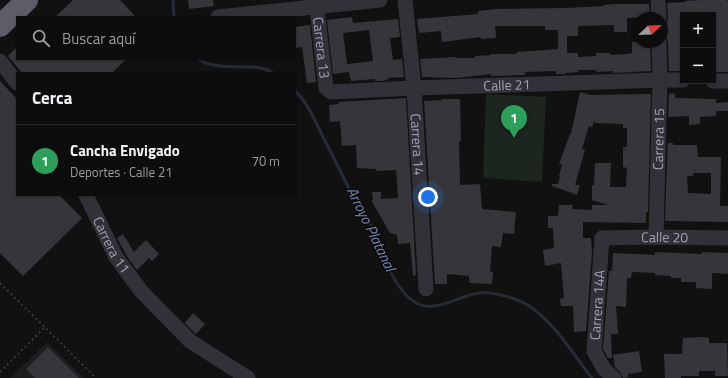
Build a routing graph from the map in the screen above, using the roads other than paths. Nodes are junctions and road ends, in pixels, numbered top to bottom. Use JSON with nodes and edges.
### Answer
{"nodes":[{"id":1,"x":27,"y":0,"type":"edge"},
{"id":2,"x":380,"y":0,"type":"edge"},
{"id":3,"x":405,"y":0,"type":"edge"},
{"id":4,"x":658,"y":0,"type":"edge"},
{"id":5,"x":316,"y":3,"type":"edge"},
{"id":6,"x":659,"y":12,"type":"edge"},
{"id":7,"x":225,"y":16,"type":"edge"},
{"id":8,"x":0,"y":26,"type":"edge"},
{"id":9,"x":660,"y":48,"type":"edge"},
{"id":10,"x":0,"y":61,"type":"edge"},
{"id":11,"x":660,"y":80,"type":"junction"},
{"id":12,"x":680,"y":80,"type":"edge"},
{"id":13,"x":716,"y":81,"type":"edge"},
{"id":14,"x":728,"y":81,"type":"edge"},
{"id":15,"x":16,"y":82,"type":"edge"},
{"id":16,"x":414,"y":88,"type":"junction"},
{"id":17,"x":331,"y":92,"type":"joint"},
{"id":18,"x":86,"y":196,"type":"edge"},
{"id":19,"x":656,"y":237,"type":"junction"},
{"id":20,"x":728,"y":238,"type":"edge"},
{"id":21,"x":601,"y":239,"type":"joint"},
{"id":22,"x":426,"y":289,"type":"dead end"},
{"id":23,"x":609,"y":373,"type":"edge"},
{"id":24,"x":248,"y":378,"type":"edge"}],
"edges":[{"from":1,"to":8,"type":"highway"},
{"from":2,"to":5,"type":"street"},
{"from":3,"to":16,"type":"street","name":"Carrera 14"},
{"from":4,"to":6,"type":"street"},
{"from":5,"to":7,"type":"street"},
{"from":5,"to":17,"type":"street","name":"Carrera 13"},
{"from":9,"to":11,"type":"street","name":"Carrera 15"},
{"from":10,"to":15,"type":"street"},
{"from":11,"to":12,"type":"street","name":"Calle 21"},
{"from":11,"to":16,"type":"street","name":"Calle 21"},
{"from":11,"to":19,"type":"street","name":"Carrera 15"},
{"from":13,"to":14,"type":"street"},
{"from":16,"to":17,"type":"street","name":"Calle 21"},
{"from":16,"to":22,"type":"street","name":"Carrera 14"},
{"from":18,"to":24,"type":"street","name":"Carrera 11"},
{"from":19,"to":20,"type":"street","name":"Calle 20"},
{"from":19,"to":21,"type":"street","name":"Calle 20"},
{"from":21,"to":23,"type":"street","name":"Carrera 14A"}]}
